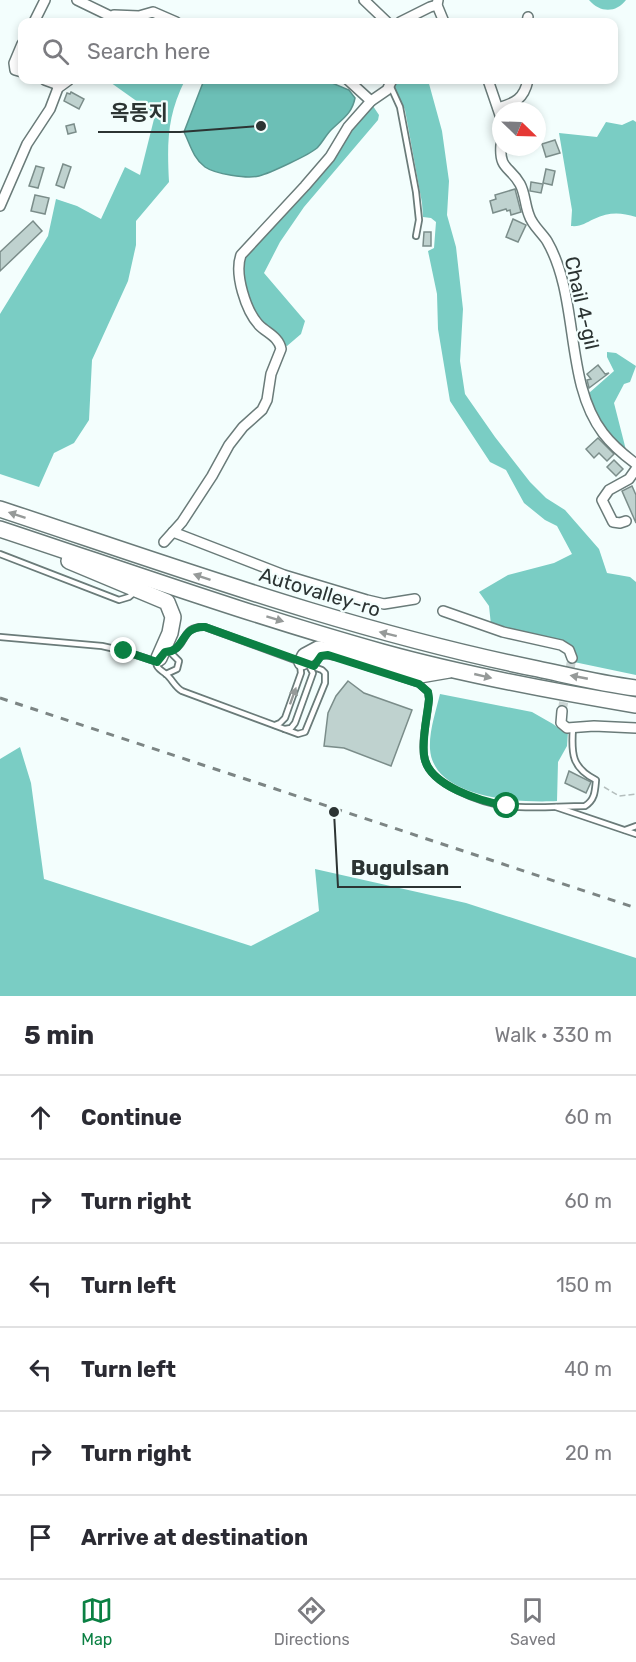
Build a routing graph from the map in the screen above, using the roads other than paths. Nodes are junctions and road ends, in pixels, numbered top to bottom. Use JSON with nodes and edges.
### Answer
{"nodes":[{"id":1,"x":45,"y":0,"type":"edge"},
{"id":2,"x":77,"y":0,"type":"edge"},
{"id":3,"x":364,"y":0,"type":"edge"},
{"id":4,"x":437,"y":3,"type":"edge"},
{"id":5,"x":36,"y":18,"type":"edge"},
{"id":6,"x":106,"y":18,"type":"edge"},
{"id":7,"x":110,"y":18,"type":"edge"},
{"id":8,"x":167,"y":18,"type":"edge"},
{"id":9,"x":383,"y":18,"type":"edge"},
{"id":10,"x":408,"y":18,"type":"edge"},
{"id":11,"x":443,"y":18,"type":"edge"},
{"id":12,"x":18,"y":54,"type":"edge"},
{"id":13,"x":18,"y":71,"type":"edge"},
{"id":14,"x":56,"y":84,"type":"edge"},
{"id":15,"x":64,"y":84,"type":"edge"},
{"id":16,"x":352,"y":84,"type":"edge"},
{"id":17,"x":390,"y":84,"type":"edge"},
{"id":18,"x":392,"y":84,"type":"edge"},
{"id":19,"x":489,"y":84,"type":"edge"},
{"id":20,"x":527,"y":84,"type":"edge"},
{"id":21,"x":58,"y":88,"type":"junction"},
{"id":22,"x":371,"y":101,"type":"junction"},
{"id":23,"x":495,"y":102,"type":"edge"},
{"id":24,"x":516,"y":102,"type":"edge"},
{"id":25,"x":500,"y":156,"type":"edge"},
{"id":26,"x":0,"y":206,"type":"edge"},
{"id":27,"x":416,"y":236,"type":"dead end"},
{"id":28,"x":636,"y":464,"type":"edge"},
{"id":29,"x":636,"y":469,"type":"edge"},
{"id":30,"x":0,"y":509,"type":"edge"},
{"id":31,"x":626,"y":521,"type":"dead end"},
{"id":32,"x":0,"y":530,"type":"edge"},
{"id":33,"x":173,"y":532,"type":"junction"},
{"id":34,"x":164,"y":542,"type":"dead end"},
{"id":35,"x":0,"y":554,"type":"edge"},
{"id":36,"x":135,"y":592,"type":"dead end"},
{"id":37,"x":414,"y":599,"type":"dead end"},
{"id":38,"x":443,"y":611,"type":"dead end"},
{"id":39,"x":0,"y":637,"type":"edge"},
{"id":40,"x":162,"y":657,"type":"junction"},
{"id":41,"x":572,"y":658,"type":"dead end"},
{"id":42,"x":305,"y":663,"type":"junction"},
{"id":43,"x":455,"y":670,"type":"junction"},
{"id":44,"x":166,"y":674,"type":"junction"},
{"id":45,"x":636,"y":688,"type":"edge"},
{"id":46,"x":636,"y":705,"type":"edge"},
{"id":47,"x":562,"y":711,"type":"tunnel mouth"},
{"id":48,"x":272,"y":724,"type":"junction"},
{"id":49,"x":573,"y":728,"type":"junction"},
{"id":50,"x":636,"y":728,"type":"edge"},
{"id":51,"x":285,"y":729,"type":"junction"},
{"id":52,"x":552,"y":806,"type":"junction"},
{"id":53,"x":636,"y":826,"type":"edge"},
{"id":54,"x":625,"y":830,"type":"junction"},
{"id":55,"x":636,"y":834,"type":"edge"}],
"edges":[{"from":1,"to":5,"type":"street"},
{"from":2,"to":6,"type":"street"},
{"from":3,"to":9,"type":"street"},
{"from":4,"to":10,"type":"street"},
{"from":4,"to":11,"type":"street"},
{"from":7,"to":8,"type":"street"},
{"from":12,"to":13,"type":"street"},
{"from":14,"to":21,"type":"street"},
{"from":15,"to":21,"type":"street"},
{"from":16,"to":22,"type":"street"},
{"from":17,"to":22,"type":"street"},
{"from":18,"to":27,"type":"lane"},
{"from":19,"to":23,"type":"street"},
{"from":20,"to":24,"type":"street"},
{"from":21,"to":26,"type":"street"},
{"from":22,"to":33,"type":"street"},
{"from":25,"to":28,"type":"street","name":"Chail 4-gil"},
{"from":29,"to":31,"type":"street"},
{"from":45,"to":30,"type":"highway","name":"Autovalley-ro","one_way":true},
{"from":32,"to":40,"type":"highway"},
{"from":32,"to":43,"type":"highway","name":"Autovalley-ro","one_way":true},
{"from":33,"to":34,"type":"street"},
{"from":33,"to":37,"type":"street"},
{"from":35,"to":36,"type":"lane"},
{"from":38,"to":41,"type":"street"},
{"from":39,"to":40,"type":"lane"},
{"from":40,"to":42,"type":"lane"},
{"from":40,"to":44,"type":"lane"},
{"from":40,"to":44,"type":"lane"},
{"from":42,"to":43,"type":"highway"},
{"from":48,"to":42,"type":"lane","one_way":true},
{"from":42,"to":51,"type":"lane"},
{"from":42,"to":51,"type":"lane"},
{"from":42,"to":52,"type":"lane"},
{"from":43,"to":46,"type":"highway","name":"Autovalley-ro","one_way":true},
{"from":44,"to":48,"type":"lane"},
{"from":47,"to":49,"type":"street"},
{"from":48,"to":51,"type":"lane"},
{"from":49,"to":50,"type":"street"},
{"from":49,"to":52,"type":"lane"},
{"from":52,"to":54,"type":"lane"},
{"from":53,"to":54,"type":"lane"},
{"from":54,"to":55,"type":"lane"}]}
